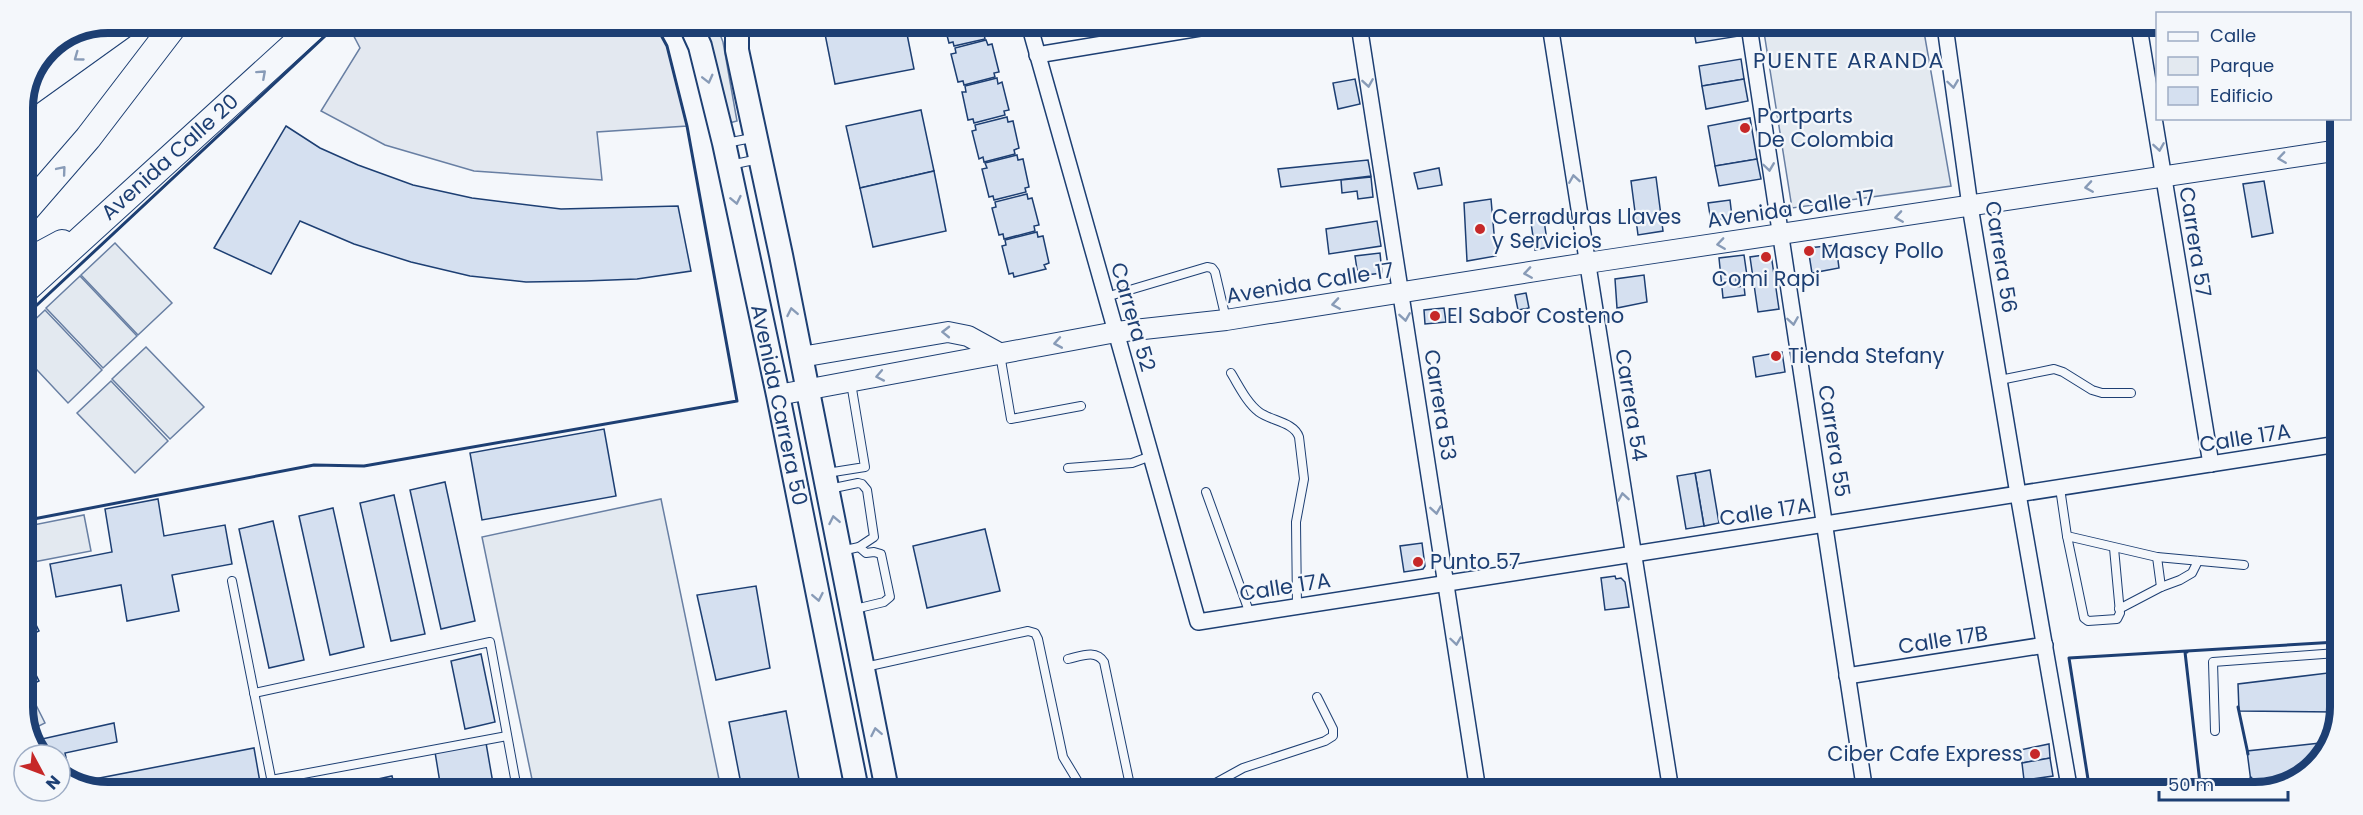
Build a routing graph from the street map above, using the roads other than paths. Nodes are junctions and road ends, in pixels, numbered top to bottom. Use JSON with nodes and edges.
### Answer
{"nodes":[{"id":1,"x":111,"y":33,"type":"edge"},
{"id":2,"x":168,"y":33,"type":"edge"},
{"id":3,"x":307,"y":33,"type":"edge"},
{"id":4,"x":694,"y":33,"type":"edge"},
{"id":5,"x":737,"y":33,"type":"edge"},
{"id":6,"x":1031,"y":33,"type":"edge"},
{"id":7,"x":1170,"y":33,"type":"edge"},
{"id":8,"x":1360,"y":33,"type":"edge"},
{"id":9,"x":1551,"y":33,"type":"edge"},
{"id":10,"x":1750,"y":33,"type":"edge"},
{"id":11,"x":1946,"y":33,"type":"edge"},
{"id":12,"x":2140,"y":33,"type":"edge"},
{"id":13,"x":1037,"y":55,"type":"junction"},
{"id":14,"x":36,"y":87,"type":"edge"},
{"id":15,"x":724,"y":143,"type":"junction"},
{"id":16,"x":758,"y":148,"type":"junction"},
{"id":17,"x":2330,"y":151,"type":"edge"},
{"id":18,"x":729,"y":165,"type":"junction"},
{"id":19,"x":2163,"y":176,"type":"junction"},
{"id":20,"x":33,"y":201,"type":"edge"},
{"id":21,"x":1971,"y":206,"type":"junction"},
{"id":22,"x":94,"y":226,"type":"junction"},
{"id":23,"x":1779,"y":235,"type":"junction"},
{"id":24,"x":33,"y":259,"type":"edge"},
{"id":25,"x":1587,"y":263,"type":"junction"},
{"id":26,"x":33,"y":283,"type":"edge"},
{"id":27,"x":1401,"y":294,"type":"junction"},
{"id":28,"x":1106,"y":297,"type":"junction"},
{"id":29,"x":1226,"y":320,"type":"junction"},
{"id":30,"x":1116,"y":332,"type":"junction"},
{"id":31,"x":999,"y":353,"type":"junction"},
{"id":32,"x":801,"y":357,"type":"junction"},
{"id":33,"x":1231,"y":373,"type":"dead end"},
{"id":34,"x":2000,"y":380,"type":"junction"},
{"id":35,"x":851,"y":382,"type":"junction"},
{"id":36,"x":808,"y":390,"type":"junction"},
{"id":37,"x":2131,"y":393,"type":"dead end"},
{"id":38,"x":778,"y":395,"type":"junction"},
{"id":39,"x":1081,"y":406,"type":"dead end"},
{"id":40,"x":2330,"y":445,"type":"edge"},
{"id":41,"x":1151,"y":456,"type":"junction"},
{"id":42,"x":2211,"y":464,"type":"junction"},
{"id":43,"x":1068,"y":468,"type":"dead end"},
{"id":44,"x":826,"y":481,"type":"junction"},
{"id":45,"x":2060,"y":488,"type":"junction"},
{"id":46,"x":1206,"y":492,"type":"dead end"},
{"id":47,"x":2018,"y":494,"type":"junction"},
{"id":48,"x":1826,"y":524,"type":"junction"},
{"id":49,"x":2067,"y":536,"type":"junction"},
{"id":50,"x":2114,"y":548,"type":"junction"},
{"id":51,"x":849,"y":549,"type":"junction"},
{"id":52,"x":1632,"y":554,"type":"junction"},
{"id":53,"x":2157,"y":557,"type":"junction"},
{"id":54,"x":2198,"y":561,"type":"junction"},
{"id":55,"x":2244,"y":565,"type":"dead end"},
{"id":56,"x":232,"y":581,"type":"dead end"},
{"id":57,"x":1447,"y":583,"type":"junction"},
{"id":58,"x":2161,"y":587,"type":"junction"},
{"id":59,"x":1297,"y":607,"type":"junction"},
{"id":60,"x":2119,"y":609,"type":"junction"},
{"id":61,"x":852,"y":610,"type":"junction"},
{"id":62,"x":1250,"y":614,"type":"junction"},
{"id":63,"x":1198,"y":622,"type":"joint"},
{"id":64,"x":2045,"y":645,"type":"junction"},
{"id":65,"x":2330,"y":654,"type":"edge"},
{"id":66,"x":1068,"y":659,"type":"dead end"},
{"id":67,"x":863,"y":667,"type":"junction"},
{"id":68,"x":1847,"y":676,"type":"junction"},
{"id":69,"x":254,"y":693,"type":"junction"},
{"id":70,"x":1317,"y":698,"type":"dead end"},
{"id":71,"x":2215,"y":731,"type":"dead end"},
{"id":72,"x":507,"y":736,"type":"junction"},
{"id":73,"x":272,"y":782,"type":"edge"},
{"id":74,"x":282,"y":782,"type":"edge"},
{"id":75,"x":516,"y":782,"type":"edge"},
{"id":76,"x":855,"y":782,"type":"edge"},
{"id":77,"x":886,"y":782,"type":"edge"},
{"id":78,"x":1078,"y":782,"type":"edge"},
{"id":79,"x":1129,"y":782,"type":"edge"},
{"id":80,"x":1218,"y":782,"type":"edge"},
{"id":81,"x":1477,"y":782,"type":"edge"},
{"id":82,"x":1670,"y":782,"type":"edge"},
{"id":83,"x":1863,"y":782,"type":"edge"},
{"id":84,"x":2069,"y":782,"type":"edge"}],
"edges":[{"from":1,"to":14,"type":"highway","one_way":true},
{"from":20,"to":2,"type":"highway","one_way":true},
{"from":22,"to":3,"type":"highway","name":"Avenida Calle 20","one_way":true},
{"from":4,"to":15,"type":"main road","name":"Avenida Carrera 50","one_way":true},
{"from":5,"to":16,"type":"main road","name":"Avenida Carrera 50"},
{"from":6,"to":13,"type":"street","name":"Carrera 52"},
{"from":7,"to":13,"type":"street"},
{"from":8,"to":27,"type":"street","name":"Carrera 53","one_way":true},
{"from":25,"to":9,"type":"street","name":"Carrera 54","one_way":true},
{"from":10,"to":23,"type":"street","name":"Carrera 55","one_way":true},
{"from":11,"to":21,"type":"street","name":"Carrera 56","one_way":true},
{"from":12,"to":19,"type":"street","name":"Carrera 57","one_way":true},
{"from":13,"to":28,"type":"street","name":"Carrera 52"},
{"from":15,"to":16,"type":"lane"},
{"from":15,"to":18,"type":"main road","name":"Avenida Carrera 50"},
{"from":16,"to":18,"type":"lane"},
{"from":32,"to":16,"type":"main road","name":"Avenida Carrera 50","one_way":true},
{"from":17,"to":19,"type":"street","name":"Avenida Calle 17","one_way":true},
{"from":18,"to":38,"type":"main road","name":"Avenida Carrera 50","one_way":true},
{"from":19,"to":21,"type":"street","name":"Avenida Calle 17","one_way":true},
{"from":19,"to":42,"type":"street","name":"Carrera 57"},
{"from":21,"to":23,"type":"street","name":"Avenida Calle 17","one_way":true},
{"from":21,"to":34,"type":"street","name":"Carrera 56"},
{"from":22,"to":24,"type":"highway"},
{"from":22,"to":26,"type":"highway","name":"Avenida Calle 20"},
{"from":23,"to":25,"type":"street","name":"Avenida Calle 17","one_way":true},
{"from":23,"to":48,"type":"street","name":"Carrera 55","one_way":true},
{"from":25,"to":27,"type":"street","name":"Avenida Calle 17","one_way":true},
{"from":52,"to":25,"type":"street","name":"Carrera 54","one_way":true},
{"from":27,"to":29,"type":"street","name":"Avenida Calle 17","one_way":true},
{"from":27,"to":57,"type":"street","name":"Carrera 53","one_way":true},
{"from":28,"to":29,"type":"lane"},
{"from":28,"to":30,"type":"street","name":"Carrera 52"},
{"from":29,"to":30,"type":"street","name":"Avenida Calle 17"},
{"from":30,"to":31,"type":"street","name":"Avenida Calle 17","one_way":true},
{"from":30,"to":41,"type":"street","name":"Carrera 52"},
{"from":31,"to":32,"type":"street","one_way":true},
{"from":31,"to":35,"type":"street","name":"Avenida Calle 17","one_way":true},
{"from":31,"to":39,"type":"lane"},
{"from":32,"to":36,"type":"main road","name":"Avenida Carrera 50"},
{"from":33,"to":59,"type":"lane"},
{"from":34,"to":37,"type":"lane"},
{"from":34,"to":47,"type":"street","name":"Carrera 56"},
{"from":35,"to":36,"type":"street","name":"Avenida Calle 17"},
{"from":35,"to":44,"type":"lane"},
{"from":36,"to":38,"type":"street","name":"Avenida Calle 17"},
{"from":36,"to":44,"type":"main road","name":"Avenida Carrera 50"},
{"from":38,"to":76,"type":"main road","name":"Avenida Carrera 50","one_way":true},
{"from":40,"to":42,"type":"street","name":"Calle 17A"},
{"from":41,"to":43,"type":"lane"},
{"from":41,"to":63,"type":"street","name":"Carrera 52"},
{"from":42,"to":45,"type":"street","name":"Calle 17A"},
{"from":51,"to":44,"type":"main road","name":"Avenida Carrera 50","one_way":true},
{"from":44,"to":51,"type":"lane"},
{"from":45,"to":47,"type":"street","name":"Calle 17A"},
{"from":45,"to":49,"type":"lane"},
{"from":46,"to":62,"type":"lane"},
{"from":47,"to":48,"type":"street","name":"Calle 17A"},
{"from":47,"to":64,"type":"street","name":"Carrera 56"},
{"from":48,"to":52,"type":"street","name":"Calle 17A"},
{"from":48,"to":68,"type":"street","name":"Carrera 55"},
{"from":49,"to":50,"type":"lane"},
{"from":49,"to":60,"type":"lane"},
{"from":50,"to":53,"type":"lane"},
{"from":50,"to":60,"type":"lane"},
{"from":51,"to":61,"type":"main road","name":"Avenida Carrera 50"},
{"from":51,"to":61,"type":"lane"},
{"from":52,"to":57,"type":"street","name":"Calle 17A"},
{"from":52,"to":82,"type":"street","name":"Carrera 54"},
{"from":53,"to":54,"type":"lane"},
{"from":53,"to":58,"type":"lane"},
{"from":54,"to":55,"type":"lane"},
{"from":54,"to":58,"type":"lane"},
{"from":56,"to":69,"type":"lane"},
{"from":57,"to":59,"type":"street","name":"Calle 17A"},
{"from":57,"to":81,"type":"street","name":"Carrera 53","one_way":true},
{"from":58,"to":60,"type":"lane"},
{"from":59,"to":62,"type":"street","name":"Calle 17A"},
{"from":61,"to":67,"type":"main road","name":"Avenida Carrera 50"},
{"from":62,"to":63,"type":"street","name":"Calle 17A"},
{"from":64,"to":68,"type":"street","name":"Calle 17B"},
{"from":64,"to":84,"type":"street","name":"Carrera 56"},
{"from":65,"to":71,"type":"lane"},
{"from":66,"to":79,"type":"lane"},
{"from":77,"to":67,"type":"main road","name":"Avenida Carrera 50","one_way":true},
{"from":67,"to":78,"type":"lane"},
{"from":68,"to":83,"type":"street","name":"Carrera 55"},
{"from":69,"to":72,"type":"lane"},
{"from":69,"to":73,"type":"lane"},
{"from":70,"to":80,"type":"lane"},
{"from":72,"to":74,"type":"lane"},
{"from":72,"to":75,"type":"lane"}]}
